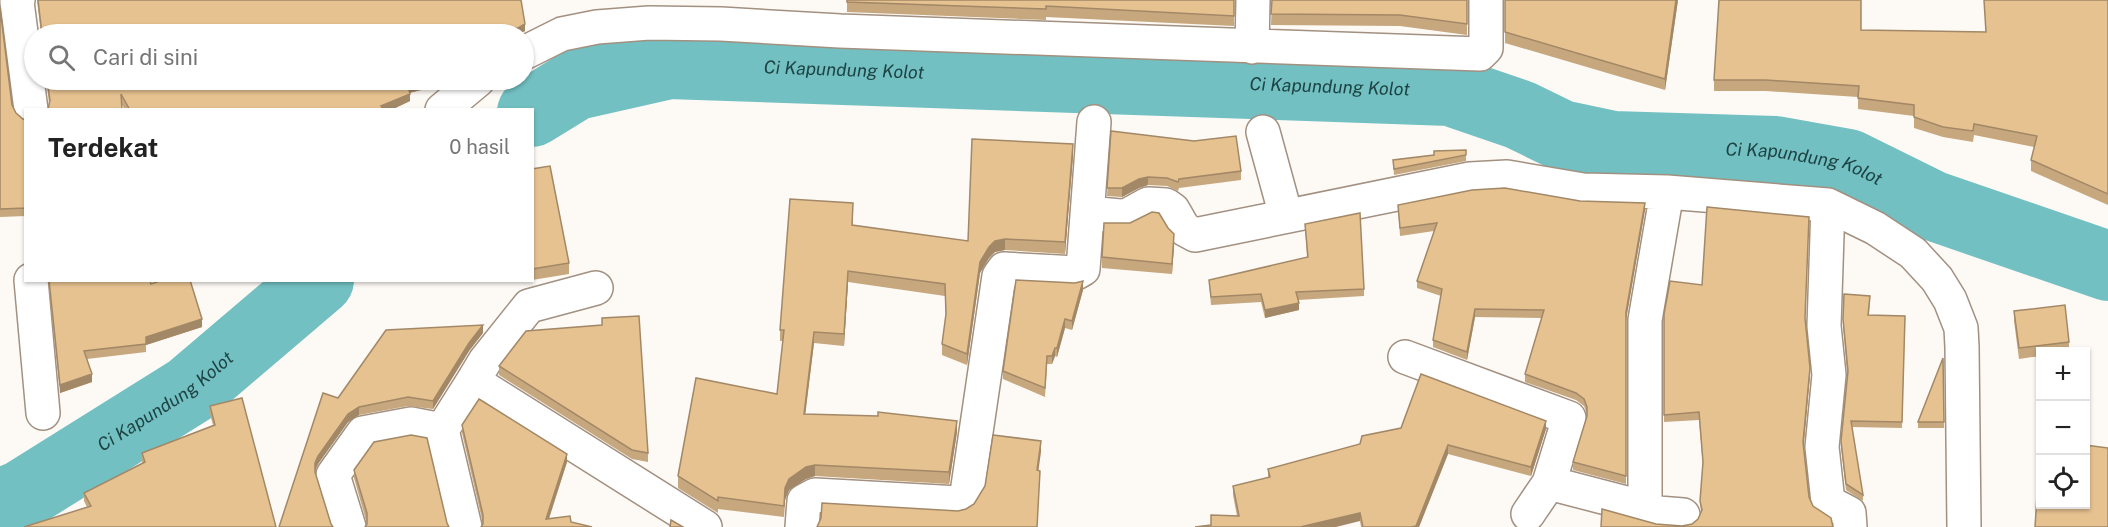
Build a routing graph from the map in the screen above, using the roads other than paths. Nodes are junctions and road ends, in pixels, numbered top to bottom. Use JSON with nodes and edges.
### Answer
{"nodes":[{"id":1,"x":18,"y":0,"type":"edge"},
{"id":2,"x":1253,"y":0,"type":"edge"},
{"id":3,"x":1486,"y":0,"type":"edge"},
{"id":4,"x":1252,"y":47,"type":"junction"},
{"id":5,"x":534,"y":48,"type":"edge"},
{"id":6,"x":24,"y":56,"type":"edge"},
{"id":7,"x":28,"y":90,"type":"edge"},
{"id":8,"x":466,"y":90,"type":"edge"},
{"id":9,"x":31,"y":108,"type":"edge"},
{"id":10,"x":444,"y":108,"type":"edge"},
{"id":11,"x":1094,"y":122,"type":"dead end"},
{"id":12,"x":1263,"y":132,"type":"dead end"},
{"id":13,"x":1667,"y":192,"type":"junction"},
{"id":14,"x":1828,"y":205,"type":"junction"},
{"id":15,"x":1088,"y":213,"type":"junction"},
{"id":16,"x":1286,"y":216,"type":"junction"},
{"id":17,"x":31,"y":282,"type":"edge"},
{"id":18,"x":596,"y":288,"type":"dead end"},
{"id":19,"x":1405,"y":357,"type":"dead end"},
{"id":20,"x":472,"y":381,"type":"junction"},
{"id":21,"x":42,"y":413,"type":"dead end"},
{"id":22,"x":442,"y":430,"type":"junction"},
{"id":23,"x":1549,"y":483,"type":"junction"},
{"id":24,"x":1528,"y":514,"type":"dead end"},
{"id":25,"x":1661,"y":516,"type":"edge"},
{"id":26,"x":349,"y":527,"type":"edge"},
{"id":27,"x":465,"y":527,"type":"edge"},
{"id":28,"x":705,"y":527,"type":"edge"},
{"id":29,"x":802,"y":527,"type":"edge"},
{"id":30,"x":1850,"y":527,"type":"edge"},
{"id":31,"x":1964,"y":527,"type":"edge"}],
"edges":[{"from":1,"to":6,"type":"street"},
{"from":2,"to":4,"type":"street"},
{"from":3,"to":4,"type":"street"},
{"from":4,"to":5,"type":"street"},
{"from":7,"to":9,"type":"street"},
{"from":8,"to":10,"type":"street"},
{"from":11,"to":15,"type":"street"},
{"from":12,"to":16,"type":"street"},
{"from":13,"to":14,"type":"street"},
{"from":13,"to":16,"type":"street"},
{"from":13,"to":25,"type":"street"},
{"from":14,"to":30,"type":"street"},
{"from":14,"to":31,"type":"street"},
{"from":15,"to":16,"type":"street"},
{"from":15,"to":29,"type":"street"},
{"from":17,"to":21,"type":"street"},
{"from":18,"to":20,"type":"street"},
{"from":19,"to":23,"type":"street"},
{"from":20,"to":22,"type":"street"},
{"from":20,"to":28,"type":"street"},
{"from":22,"to":26,"type":"street"},
{"from":22,"to":27,"type":"street"},
{"from":23,"to":24,"type":"street"},
{"from":23,"to":25,"type":"street"}]}
